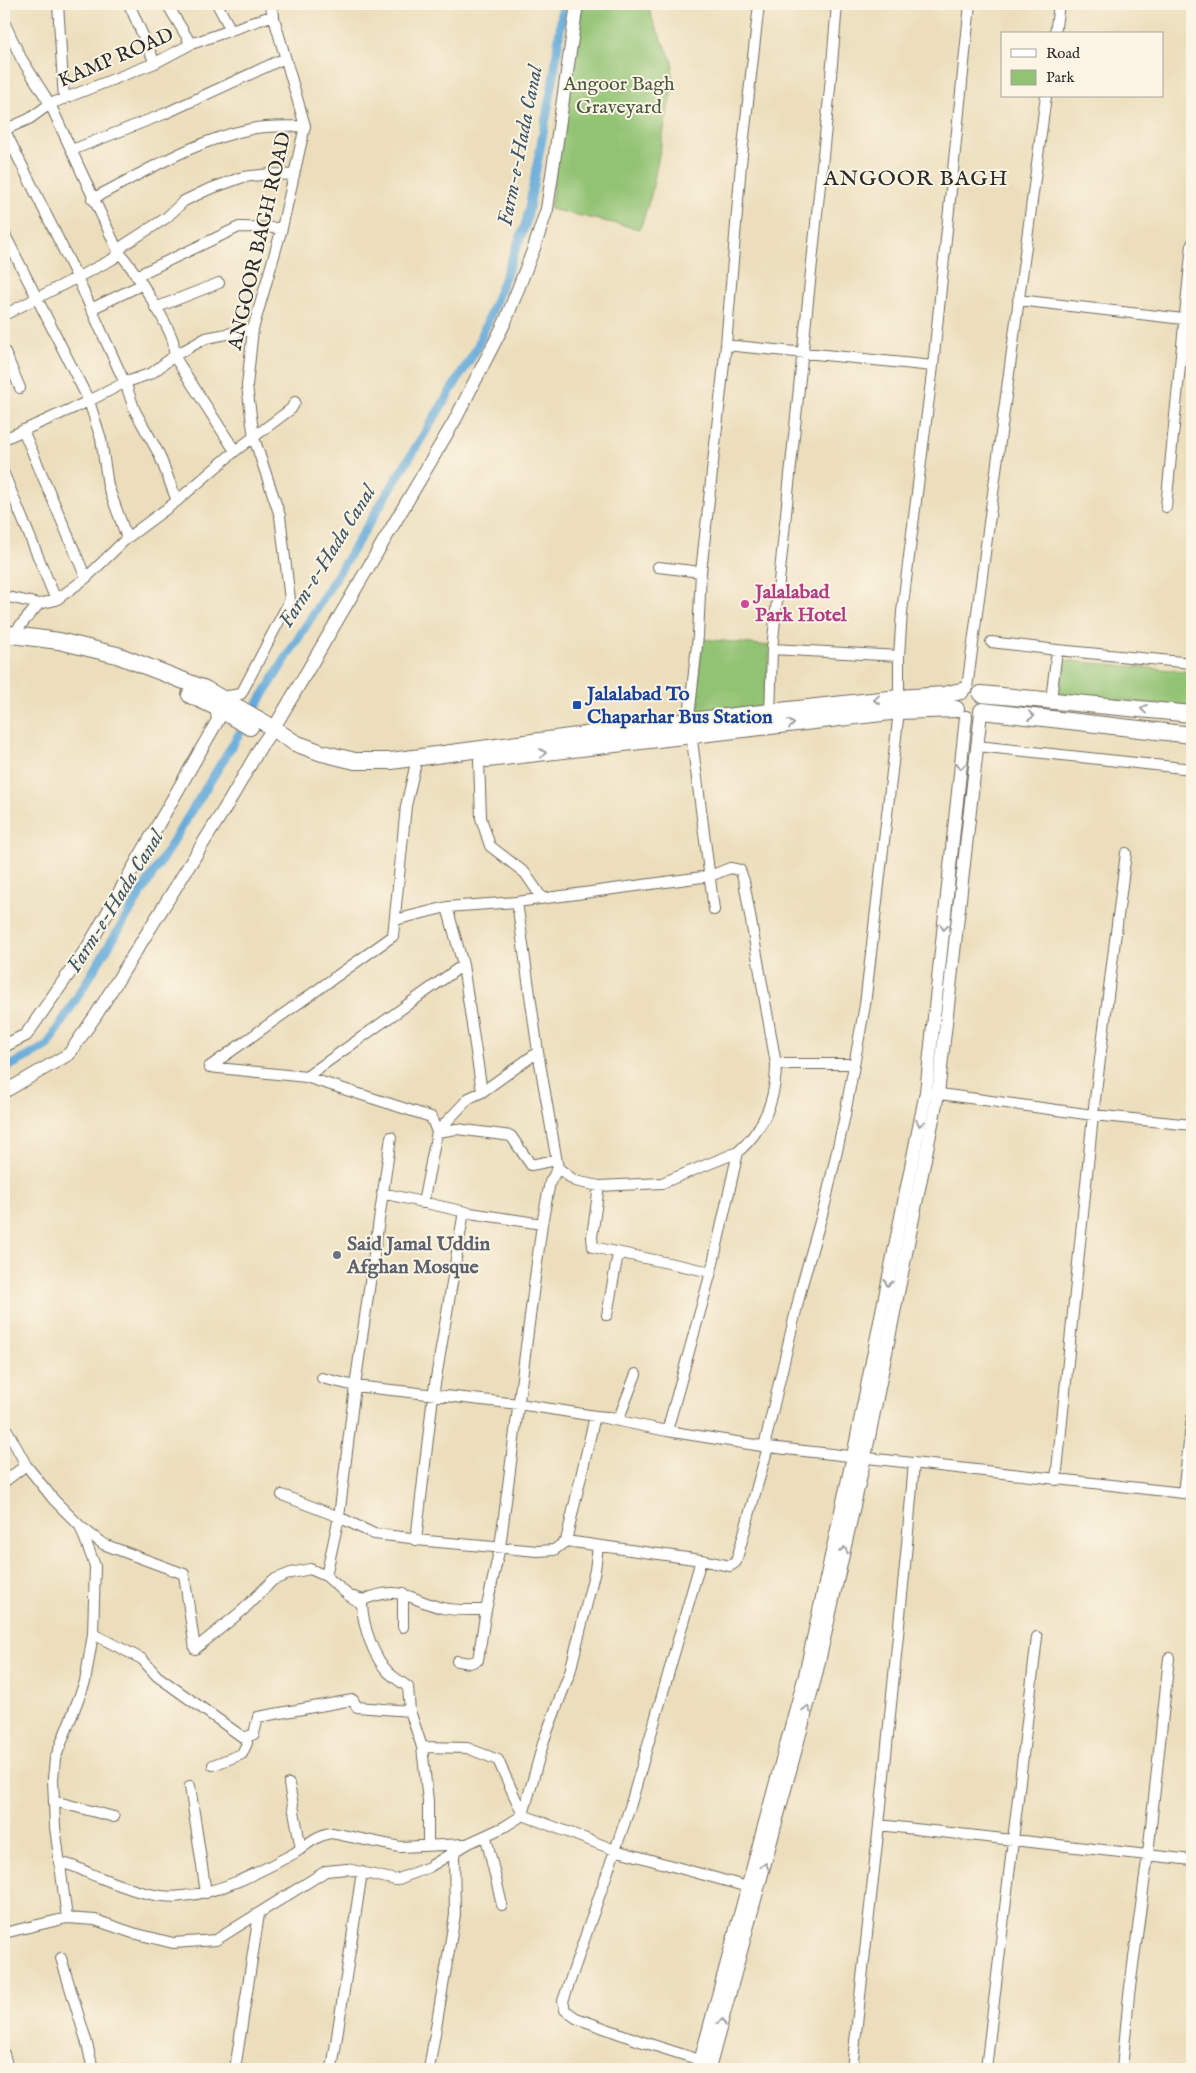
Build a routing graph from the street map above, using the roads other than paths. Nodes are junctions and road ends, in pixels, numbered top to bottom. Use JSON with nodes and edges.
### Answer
{"nodes":[{"id":1,"x":58,"y":4,"type":"edge"},
{"id":2,"x":129,"y":4,"type":"edge"},
{"id":3,"x":167,"y":4,"type":"edge"},
{"id":4,"x":217,"y":4,"type":"edge"},
{"id":5,"x":270,"y":4,"type":"edge"},
{"id":6,"x":577,"y":4,"type":"edge"},
{"id":7,"x":759,"y":4,"type":"edge"},
{"id":8,"x":836,"y":4,"type":"edge"},
{"id":9,"x":970,"y":4,"type":"edge"},
{"id":10,"x":1059,"y":4,"type":"edge"},
{"id":11,"x":274,"y":15,"type":"junction"},
{"id":12,"x":4,"y":22,"type":"edge"},
{"id":13,"x":231,"y":30,"type":"junction"},
{"id":14,"x":1055,"y":32,"type":"edge"},
{"id":15,"x":191,"y":44,"type":"junction"},
{"id":16,"x":284,"y":58,"type":"junction"},
{"id":17,"x":155,"y":63,"type":"junction"},
{"id":18,"x":1046,"y":98,"type":"edge"},
{"id":19,"x":64,"y":99,"type":"junction"},
{"id":20,"x":50,"y":104,"type":"junction"},
{"id":21,"x":305,"y":126,"type":"junction"},
{"id":22,"x":4,"y":129,"type":"edge"},
{"id":23,"x":72,"y":150,"type":"junction"},
{"id":24,"x":293,"y":174,"type":"junction"},
{"id":25,"x":92,"y":199,"type":"junction"},
{"id":26,"x":282,"y":228,"type":"junction"},
{"id":27,"x":4,"y":233,"type":"edge"},
{"id":28,"x":1192,"y":244,"type":"edge"},
{"id":29,"x":118,"y":251,"type":"junction"},
{"id":30,"x":77,"y":277,"type":"junction"},
{"id":31,"x":139,"y":281,"type":"junction"},
{"id":32,"x":219,"y":282,"type":"dead end"},
{"id":33,"x":37,"y":297,"type":"junction"},
{"id":34,"x":1018,"y":300,"type":"junction"},
{"id":35,"x":155,"y":308,"type":"junction"},
{"id":36,"x":91,"y":309,"type":"junction"},
{"id":37,"x":4,"y":315,"type":"edge"},
{"id":38,"x":1188,"y":319,"type":"edge"},
{"id":39,"x":253,"y":329,"type":"junction"},
{"id":40,"x":726,"y":345,"type":"junction"},
{"id":41,"x":4,"y":350,"type":"edge"},
{"id":42,"x":802,"y":354,"type":"junction"},
{"id":43,"x":174,"y":356,"type":"junction"},
{"id":44,"x":933,"y":366,"type":"junction"},
{"id":45,"x":124,"y":383,"type":"junction"},
{"id":46,"x":20,"y":388,"type":"dead end"},
{"id":47,"x":89,"y":401,"type":"junction"},
{"id":48,"x":295,"y":402,"type":"dead end"},
{"id":49,"x":23,"y":430,"type":"junction"},
{"id":50,"x":254,"y":438,"type":"junction"},
{"id":51,"x":4,"y":439,"type":"edge"},
{"id":52,"x":235,"y":451,"type":"junction"},
{"id":53,"x":4,"y":474,"type":"edge"},
{"id":54,"x":177,"y":501,"type":"junction"},
{"id":55,"x":1166,"y":507,"type":"dead end"},
{"id":56,"x":127,"y":538,"type":"junction"},
{"id":57,"x":658,"y":567,"type":"dead end"},
{"id":58,"x":701,"y":572,"type":"junction"},
{"id":59,"x":86,"y":578,"type":"junction"},
{"id":60,"x":4,"y":596,"type":"edge"},
{"id":61,"x":56,"y":600,"type":"junction"},
{"id":62,"x":39,"y":604,"type":"junction"},
{"id":63,"x":7,"y":636,"type":"edge"},
{"id":64,"x":991,"y":642,"type":"dead end"},
{"id":65,"x":772,"y":649,"type":"junction"},
{"id":66,"x":1057,"y":650,"type":"junction"},
{"id":67,"x":899,"y":656,"type":"junction"},
{"id":68,"x":1192,"y":662,"type":"edge"},
{"id":69,"x":969,"y":691,"type":"junction"},
{"id":70,"x":1051,"y":700,"type":"junction"},
{"id":71,"x":216,"y":701,"type":"junction"},
{"id":72,"x":899,"y":704,"type":"junction"},
{"id":73,"x":971,"y":713,"type":"junction"},
{"id":74,"x":1192,"y":714,"type":"edge"},
{"id":75,"x":770,"y":719,"type":"junction"},
{"id":76,"x":690,"y":728,"type":"junction"},
{"id":77,"x":266,"y":730,"type":"junction"},
{"id":78,"x":1192,"y":735,"type":"edge"},
{"id":79,"x":977,"y":746,"type":"junction"},
{"id":80,"x":479,"y":760,"type":"junction"},
{"id":81,"x":415,"y":767,"type":"junction"},
{"id":82,"x":1192,"y":769,"type":"edge"},
{"id":83,"x":1126,"y":853,"type":"dead end"},
{"id":84,"x":710,"y":876,"type":"junction"},
{"id":85,"x":542,"y":898,"type":"junction"},
{"id":86,"x":517,"y":902,"type":"junction"},
{"id":87,"x":447,"y":907,"type":"junction"},
{"id":88,"x":714,"y":910,"type":"dead end"},
{"id":89,"x":395,"y":920,"type":"junction"},
{"id":90,"x":463,"y":965,"type":"junction"},
{"id":91,"x":4,"y":1046,"type":"edge"},
{"id":92,"x":538,"y":1052,"type":"junction"},
{"id":93,"x":776,"y":1064,"type":"junction"},
{"id":94,"x":853,"y":1064,"type":"junction"},
{"id":95,"x":306,"y":1077,"type":"junction"},
{"id":96,"x":4,"y":1092,"type":"edge"},
{"id":97,"x":482,"y":1092,"type":"junction"},
{"id":98,"x":932,"y":1093,"type":"junction"},
{"id":99,"x":1094,"y":1115,"type":"junction"},
{"id":100,"x":1192,"y":1125,"type":"edge"},
{"id":101,"x":437,"y":1132,"type":"junction"},
{"id":102,"x":391,"y":1137,"type":"dead end"},
{"id":103,"x":738,"y":1152,"type":"junction"},
{"id":104,"x":557,"y":1164,"type":"junction"},
{"id":105,"x":598,"y":1186,"type":"junction"},
{"id":106,"x":382,"y":1193,"type":"junction"},
{"id":107,"x":423,"y":1203,"type":"junction"},
{"id":108,"x":470,"y":1213,"type":"junction"},
{"id":109,"x":542,"y":1224,"type":"junction"},
{"id":110,"x":621,"y":1253,"type":"junction"},
{"id":111,"x":711,"y":1272,"type":"junction"},
{"id":112,"x":607,"y":1315,"type":"dead end"},
{"id":113,"x":636,"y":1374,"type":"dead end"},
{"id":114,"x":322,"y":1378,"type":"dead end"},
{"id":115,"x":355,"y":1386,"type":"junction"},
{"id":116,"x":433,"y":1396,"type":"junction"},
{"id":117,"x":519,"y":1404,"type":"junction"},
{"id":118,"x":595,"y":1416,"type":"junction"},
{"id":119,"x":1192,"y":1418,"type":"edge"},
{"id":120,"x":5,"y":1430,"type":"edge"},
{"id":121,"x":667,"y":1431,"type":"junction"},
{"id":122,"x":766,"y":1447,"type":"junction"},
{"id":123,"x":859,"y":1457,"type":"junction"},
{"id":124,"x":914,"y":1463,"type":"junction"},
{"id":125,"x":26,"y":1465,"type":"junction"},
{"id":126,"x":1056,"y":1480,"type":"junction"},
{"id":127,"x":4,"y":1482,"type":"edge"},
{"id":128,"x":1188,"y":1494,"type":"edge"},
{"id":129,"x":282,"y":1495,"type":"dead end"},
{"id":130,"x":339,"y":1517,"type":"junction"},
{"id":131,"x":80,"y":1526,"type":"junction"},
{"id":132,"x":416,"y":1540,"type":"junction"},
{"id":133,"x":566,"y":1541,"type":"junction"},
{"id":134,"x":598,"y":1546,"type":"junction"},
{"id":135,"x":500,"y":1547,"type":"junction"},
{"id":136,"x":701,"y":1560,"type":"junction"},
{"id":137,"x":326,"y":1576,"type":"junction"},
{"id":138,"x":403,"y":1593,"type":"junction"},
{"id":139,"x":348,"y":1595,"type":"junction"},
{"id":140,"x":486,"y":1610,"type":"junction"},
{"id":141,"x":403,"y":1627,"type":"dead end"},
{"id":142,"x":93,"y":1634,"type":"junction"},
{"id":143,"x":1036,"y":1638,"type":"dead end"},
{"id":144,"x":1169,"y":1658,"type":"dead end"},
{"id":145,"x":458,"y":1660,"type":"dead end"},
{"id":146,"x":410,"y":1711,"type":"junction"},
{"id":147,"x":244,"y":1738,"type":"junction"},
{"id":148,"x":422,"y":1748,"type":"junction"},
{"id":149,"x":213,"y":1765,"type":"dead end"},
{"id":150,"x":289,"y":1784,"type":"dead end"},
{"id":151,"x":190,"y":1786,"type":"dead end"},
{"id":152,"x":54,"y":1801,"type":"junction"},
{"id":153,"x":523,"y":1815,"type":"junction"},
{"id":154,"x":114,"y":1817,"type":"dead end"},
{"id":155,"x":879,"y":1825,"type":"junction"},
{"id":156,"x":486,"y":1837,"type":"junction"},
{"id":157,"x":1012,"y":1840,"type":"junction"},
{"id":158,"x":469,"y":1843,"type":"junction"},
{"id":159,"x":428,"y":1844,"type":"junction"},
{"id":160,"x":301,"y":1848,"type":"junction"},
{"id":161,"x":615,"y":1850,"type":"junction"},
{"id":162,"x":454,"y":1852,"type":"junction"},
{"id":163,"x":1148,"y":1854,"type":"junction"},
{"id":164,"x":1192,"y":1860,"type":"edge"},
{"id":165,"x":59,"y":1863,"type":"junction"},
{"id":166,"x":362,"y":1872,"type":"junction"},
{"id":167,"x":753,"y":1888,"type":"junction"},
{"id":168,"x":206,"y":1893,"type":"junction"},
{"id":169,"x":502,"y":1905,"type":"dead end"},
{"id":170,"x":260,"y":1914,"type":"junction"},
{"id":171,"x":67,"y":1918,"type":"junction"},
{"id":172,"x":4,"y":1934,"type":"edge"},
{"id":173,"x":61,"y":1958,"type":"dead end"},
{"id":174,"x":4,"y":2054,"type":"edge"},
{"id":175,"x":702,"y":2066,"type":"edge"},
{"id":176,"x":8,"y":2069,"type":"edge"},
{"id":177,"x":92,"y":2069,"type":"edge"},
{"id":178,"x":235,"y":2069,"type":"edge"},
{"id":179,"x":332,"y":2069,"type":"edge"},
{"id":180,"x":429,"y":2069,"type":"edge"},
{"id":181,"x":852,"y":2069,"type":"edge"},
{"id":182,"x":986,"y":2069,"type":"edge"},
{"id":183,"x":1122,"y":2069,"type":"edge"}],
"edges":[{"from":1,"to":19,"type":"street"},
{"from":2,"to":17,"type":"street"},
{"from":3,"to":15,"type":"street"},
{"from":4,"to":13,"type":"street"},
{"from":5,"to":11,"type":"street","name":"ANGOOR BAGH ROAD"},
{"from":6,"to":77,"type":"street"},
{"from":7,"to":40,"type":"street"},
{"from":8,"to":42,"type":"street"},
{"from":9,"to":44,"type":"street"},
{"from":10,"to":14,"type":"street"},
{"from":11,"to":13,"type":"street","name":"KAMP ROAD"},
{"from":11,"to":16,"type":"street","name":"ANGOOR BAGH ROAD"},
{"from":12,"to":20,"type":"street"},
{"from":13,"to":15,"type":"street","name":"KAMP ROAD"},
{"from":15,"to":17,"type":"street","name":"KAMP ROAD"},
{"from":16,"to":21,"type":"street","name":"ANGOOR BAGH ROAD"},
{"from":16,"to":23,"type":"street"},
{"from":17,"to":19,"type":"street","name":"KAMP ROAD"},
{"from":18,"to":34,"type":"street"},
{"from":19,"to":20,"type":"street","name":"KAMP ROAD"},
{"from":20,"to":22,"type":"street","name":"KAMP ROAD"},
{"from":20,"to":23,"type":"street"},
{"from":21,"to":24,"type":"street","name":"ANGOOR BAGH ROAD"},
{"from":21,"to":25,"type":"street"},
{"from":22,"to":30,"type":"street"},
{"from":23,"to":25,"type":"street"},
{"from":24,"to":26,"type":"street","name":"ANGOOR BAGH ROAD"},
{"from":24,"to":29,"type":"street"},
{"from":25,"to":29,"type":"street"},
{"from":26,"to":31,"type":"street"},
{"from":26,"to":39,"type":"street","name":"ANGOOR BAGH ROAD"},
{"from":27,"to":33,"type":"street"},
{"from":28,"to":38,"type":"street"},
{"from":29,"to":30,"type":"street"},
{"from":29,"to":31,"type":"street"},
{"from":30,"to":33,"type":"street"},
{"from":30,"to":36,"type":"street"},
{"from":31,"to":35,"type":"street"},
{"from":31,"to":36,"type":"street"},
{"from":32,"to":35,"type":"street"},
{"from":33,"to":37,"type":"street"},
{"from":33,"to":47,"type":"street"},
{"from":34,"to":38,"type":"street"},
{"from":34,"to":69,"type":"street"},
{"from":35,"to":43,"type":"street"},
{"from":36,"to":45,"type":"street"},
{"from":38,"to":55,"type":"street"},
{"from":39,"to":43,"type":"street"},
{"from":39,"to":50,"type":"street","name":"ANGOOR BAGH ROAD"},
{"from":40,"to":42,"type":"street"},
{"from":40,"to":58,"type":"street"},
{"from":41,"to":46,"type":"street"},
{"from":42,"to":44,"type":"street"},
{"from":42,"to":65,"type":"street"},
{"from":43,"to":45,"type":"street"},
{"from":43,"to":52,"type":"street"},
{"from":44,"to":67,"type":"street"},
{"from":45,"to":47,"type":"street"},
{"from":45,"to":54,"type":"street"},
{"from":47,"to":49,"type":"street"},
{"from":47,"to":56,"type":"street"},
{"from":48,"to":50,"type":"street"},
{"from":49,"to":51,"type":"street"},
{"from":49,"to":59,"type":"street"},
{"from":50,"to":52,"type":"street"},
{"from":50,"to":71,"type":"street","name":"ANGOOR BAGH ROAD"},
{"from":52,"to":54,"type":"street"},
{"from":53,"to":61,"type":"street"},
{"from":54,"to":56,"type":"street"},
{"from":56,"to":59,"type":"street"},
{"from":57,"to":58,"type":"street"},
{"from":58,"to":76,"type":"street"},
{"from":59,"to":61,"type":"street"},
{"from":60,"to":62,"type":"street"},
{"from":61,"to":62,"type":"street"},
{"from":62,"to":63,"type":"street"},
{"from":63,"to":71,"type":"main road"},
{"from":64,"to":66,"type":"street"},
{"from":65,"to":67,"type":"street"},
{"from":65,"to":75,"type":"street"},
{"from":66,"to":68,"type":"street"},
{"from":66,"to":70,"type":"street"},
{"from":67,"to":72,"type":"street"},
{"from":69,"to":70,"type":"main road"},
{"from":69,"to":72,"type":"main road"},
{"from":69,"to":73,"type":"main road"},
{"from":69,"to":73,"type":"main road"},
{"from":74,"to":70,"type":"main road","one_way":true},
{"from":71,"to":77,"type":"main road"},
{"from":71,"to":91,"type":"street"},
{"from":72,"to":73,"type":"main road"},
{"from":72,"to":75,"type":"main road"},
{"from":72,"to":94,"type":"street"},
{"from":73,"to":78,"type":"main road","one_way":true},
{"from":73,"to":79,"type":"street"},
{"from":73,"to":98,"type":"street","one_way":true},
{"from":75,"to":76,"type":"main road"},
{"from":76,"to":77,"type":"main road"},
{"from":80,"to":76,"type":"main road","one_way":true},
{"from":76,"to":84,"type":"street"},
{"from":77,"to":81,"type":"main road"},
{"from":77,"to":96,"type":"street"},
{"from":79,"to":82,"type":"street"},
{"from":79,"to":98,"type":"street"},
{"from":80,"to":81,"type":"main road"},
{"from":80,"to":85,"type":"street"},
{"from":81,"to":89,"type":"street"},
{"from":83,"to":99,"type":"street"},
{"from":84,"to":85,"type":"street"},
{"from":84,"to":88,"type":"street"},
{"from":84,"to":93,"type":"street"},
{"from":85,"to":86,"type":"street"},
{"from":86,"to":87,"type":"street"},
{"from":86,"to":92,"type":"street"},
{"from":87,"to":89,"type":"street"},
{"from":87,"to":90,"type":"street"},
{"from":89,"to":95,"type":"street"},
{"from":90,"to":95,"type":"street"},
{"from":90,"to":97,"type":"street"},
{"from":92,"to":97,"type":"street"},
{"from":92,"to":104,"type":"street"},
{"from":93,"to":94,"type":"street"},
{"from":93,"to":103,"type":"street"},
{"from":94,"to":122,"type":"street"},
{"from":95,"to":101,"type":"street"},
{"from":97,"to":101,"type":"street"},
{"from":98,"to":99,"type":"street"},
{"from":98,"to":123,"type":"street"},
{"from":99,"to":100,"type":"street"},
{"from":99,"to":126,"type":"street"},
{"from":101,"to":104,"type":"street"},
{"from":101,"to":107,"type":"street"},
{"from":102,"to":106,"type":"street"},
{"from":103,"to":105,"type":"street"},
{"from":103,"to":111,"type":"street"},
{"from":104,"to":105,"type":"street"},
{"from":104,"to":109,"type":"street"},
{"from":105,"to":110,"type":"street"},
{"from":106,"to":107,"type":"street"},
{"from":106,"to":115,"type":"street"},
{"from":107,"to":108,"type":"street"},
{"from":108,"to":109,"type":"street"},
{"from":108,"to":116,"type":"street"},
{"from":109,"to":117,"type":"street"},
{"from":110,"to":111,"type":"street"},
{"from":110,"to":112,"type":"street"},
{"from":111,"to":121,"type":"street"},
{"from":113,"to":118,"type":"street"},
{"from":114,"to":115,"type":"street"},
{"from":115,"to":116,"type":"street"},
{"from":115,"to":130,"type":"street"},
{"from":116,"to":117,"type":"street"},
{"from":116,"to":132,"type":"street"},
{"from":117,"to":118,"type":"street"},
{"from":117,"to":135,"type":"street"},
{"from":118,"to":121,"type":"street"},
{"from":118,"to":133,"type":"street"},
{"from":119,"to":128,"type":"street"},
{"from":120,"to":125,"type":"street"},
{"from":121,"to":122,"type":"street"},
{"from":122,"to":123,"type":"street"},
{"from":122,"to":136,"type":"street"},
{"from":123,"to":124,"type":"street"},
{"from":123,"to":167,"type":"street"},
{"from":124,"to":126,"type":"street"},
{"from":124,"to":155,"type":"street"},
{"from":125,"to":127,"type":"street"},
{"from":125,"to":131,"type":"street"},
{"from":126,"to":128,"type":"street"},
{"from":129,"to":130,"type":"street"},
{"from":130,"to":132,"type":"street"},
{"from":130,"to":137,"type":"street"},
{"from":131,"to":137,"type":"street"},
{"from":131,"to":142,"type":"street"},
{"from":132,"to":135,"type":"street"},
{"from":133,"to":134,"type":"street"},
{"from":133,"to":135,"type":"street"},
{"from":134,"to":136,"type":"street"},
{"from":134,"to":153,"type":"street"},
{"from":135,"to":140,"type":"street"},
{"from":136,"to":161,"type":"street"},
{"from":137,"to":139,"type":"street"},
{"from":138,"to":139,"type":"street"},
{"from":138,"to":140,"type":"street"},
{"from":138,"to":141,"type":"street"},
{"from":139,"to":146,"type":"street"},
{"from":140,"to":145,"type":"street"},
{"from":142,"to":147,"type":"street"},
{"from":142,"to":152,"type":"street"},
{"from":143,"to":157,"type":"street"},
{"from":144,"to":163,"type":"street"},
{"from":146,"to":147,"type":"street"},
{"from":146,"to":148,"type":"street"},
{"from":147,"to":149,"type":"street"},
{"from":148,"to":153,"type":"street"},
{"from":148,"to":159,"type":"street"},
{"from":150,"to":160,"type":"street"},
{"from":151,"to":168,"type":"street"},
{"from":152,"to":154,"type":"street"},
{"from":152,"to":165,"type":"street"},
{"from":153,"to":156,"type":"street"},
{"from":153,"to":161,"type":"street"},
{"from":155,"to":157,"type":"street"},
{"from":155,"to":181,"type":"street"},
{"from":156,"to":158,"type":"street"},
{"from":156,"to":169,"type":"street"},
{"from":157,"to":163,"type":"street"},
{"from":157,"to":182,"type":"street"},
{"from":158,"to":159,"type":"street"},
{"from":158,"to":162,"type":"street"},
{"from":159,"to":160,"type":"street"},
{"from":160,"to":168,"type":"street"},
{"from":161,"to":167,"type":"street"},
{"from":161,"to":175,"type":"street"},
{"from":162,"to":166,"type":"street"},
{"from":162,"to":180,"type":"street"},
{"from":163,"to":164,"type":"street"},
{"from":163,"to":183,"type":"street"},
{"from":165,"to":168,"type":"street"},
{"from":165,"to":171,"type":"street"},
{"from":166,"to":170,"type":"street"},
{"from":166,"to":179,"type":"street"},
{"from":167,"to":175,"type":"street"},
{"from":170,"to":171,"type":"street"},
{"from":170,"to":178,"type":"street"},
{"from":171,"to":172,"type":"street"},
{"from":173,"to":177,"type":"street"},
{"from":174,"to":176,"type":"street"}]}
